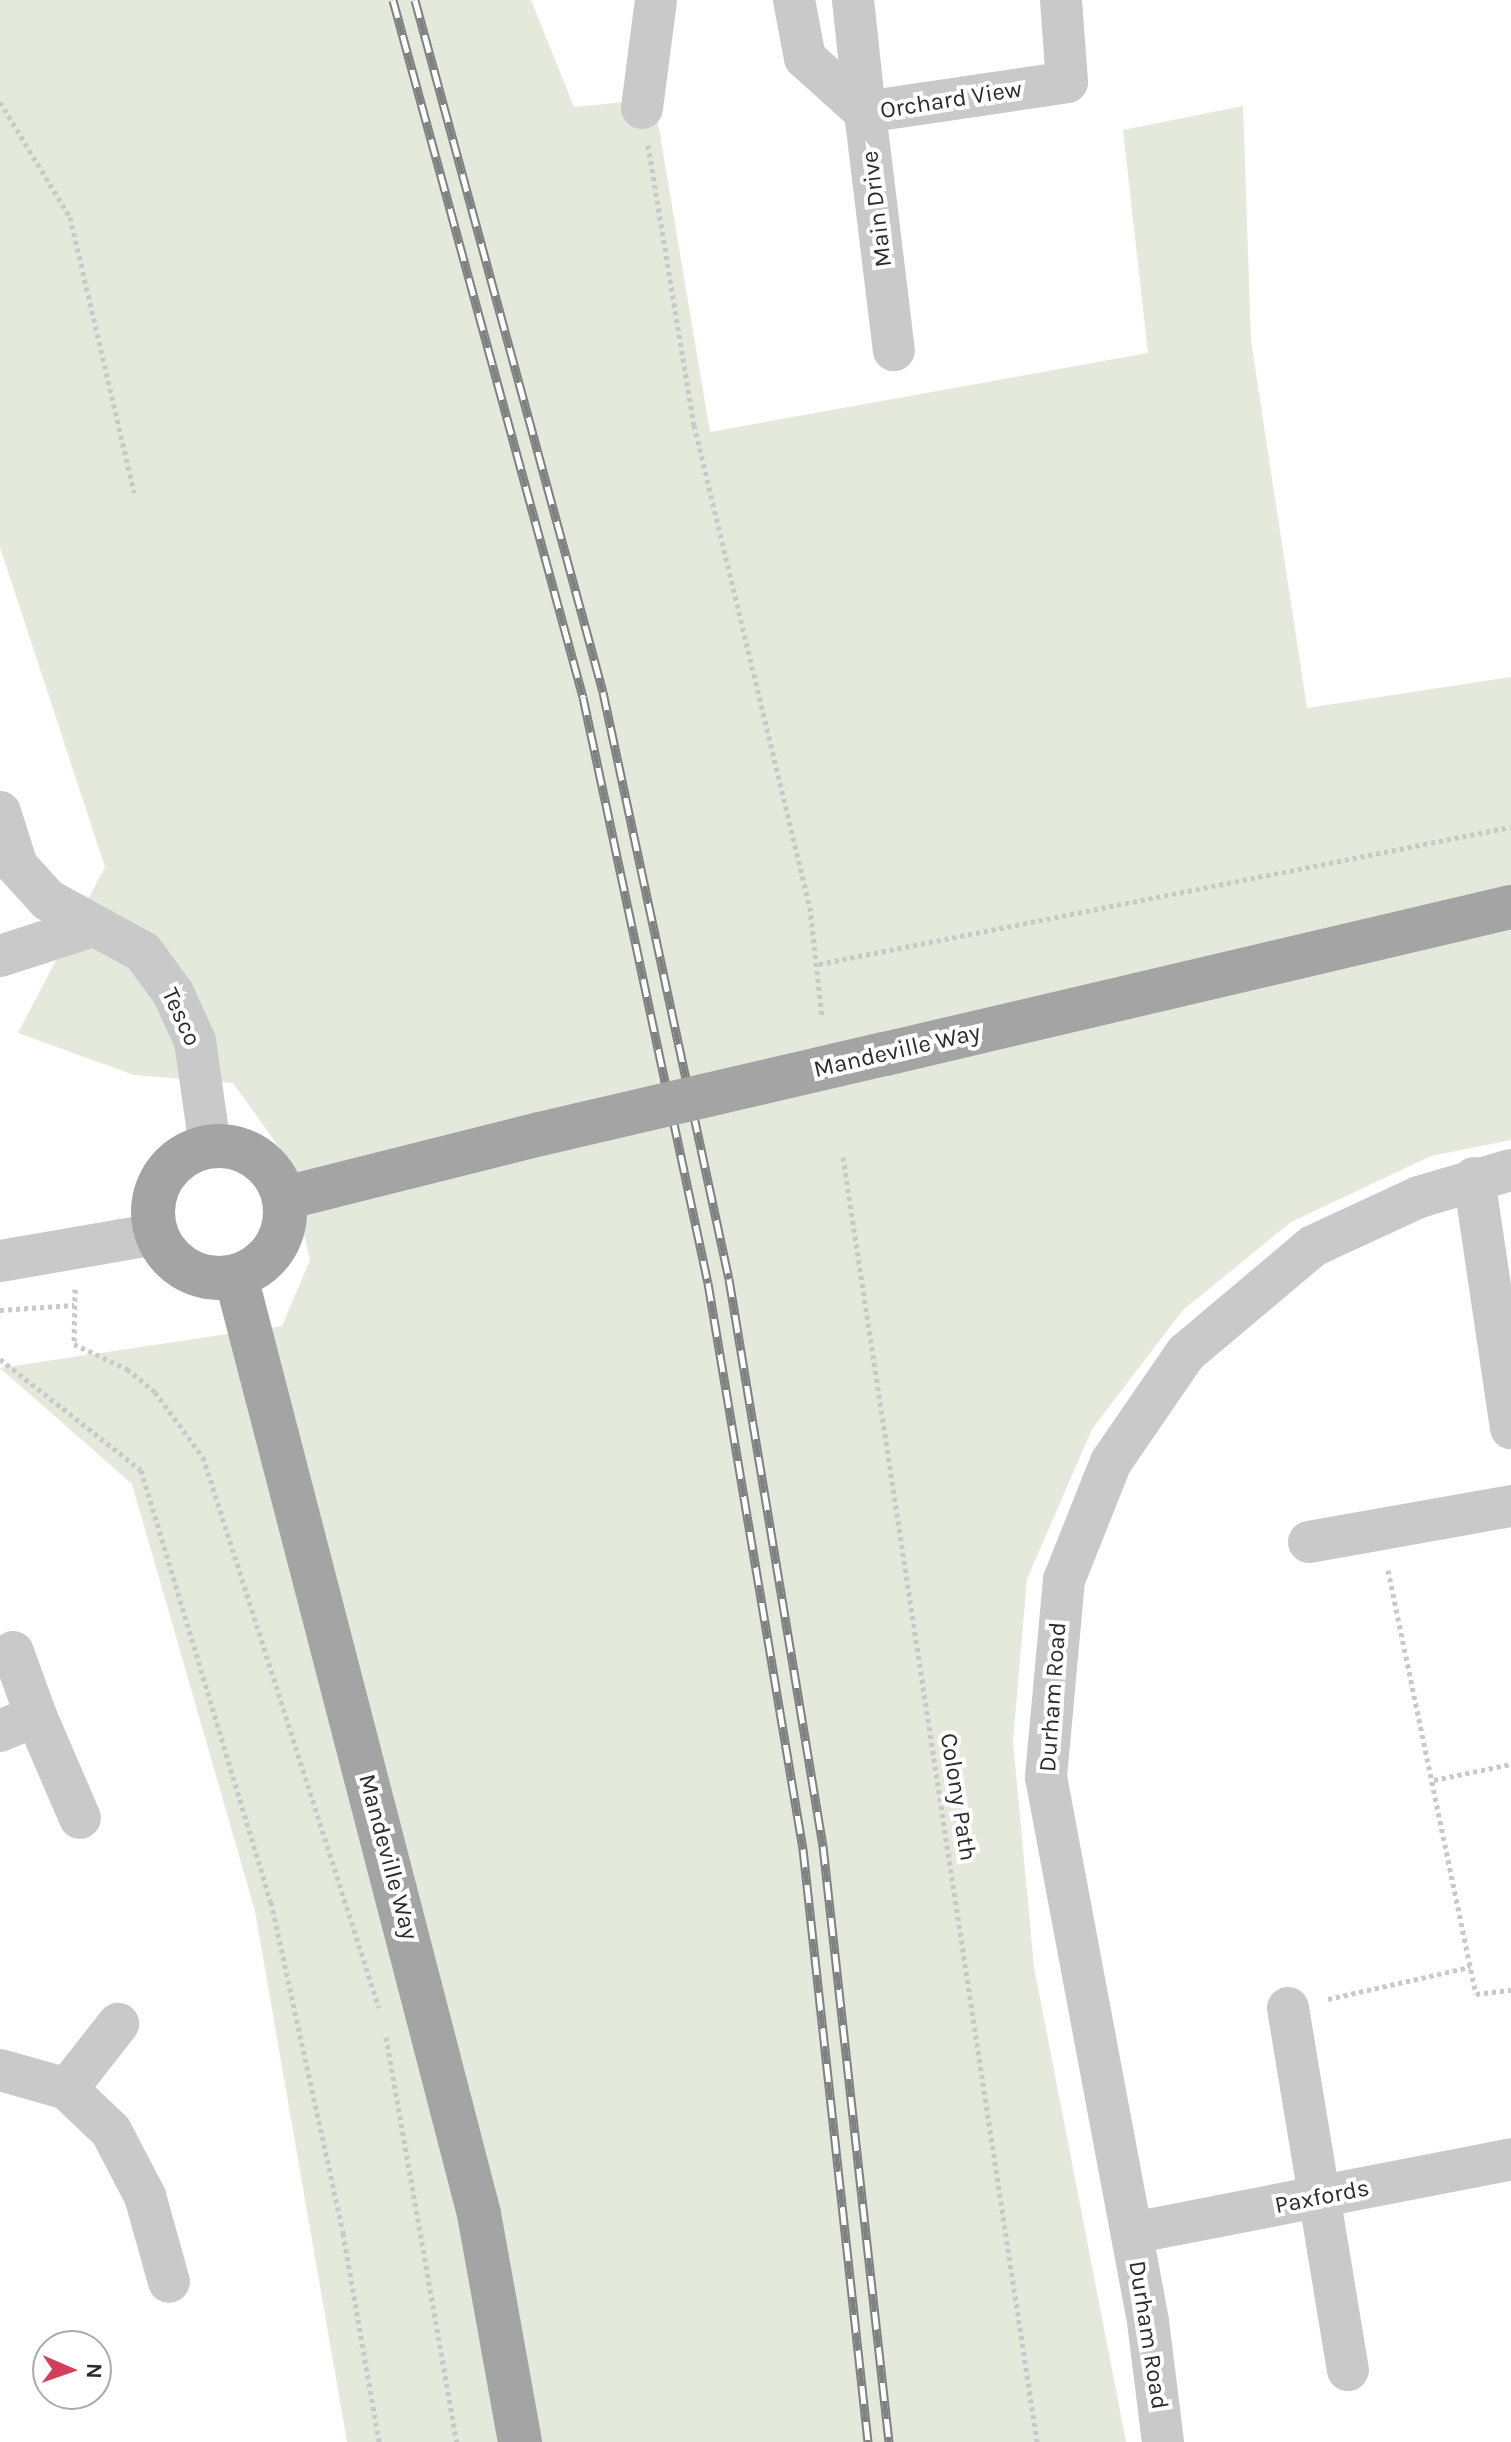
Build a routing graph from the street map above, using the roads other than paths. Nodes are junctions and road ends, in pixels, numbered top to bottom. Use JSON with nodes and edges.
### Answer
{"nodes":[{"id":1,"x":656,"y":0,"type":"edge"},
{"id":2,"x":794,"y":0,"type":"edge"},
{"id":3,"x":853,"y":0,"type":"edge"},
{"id":4,"x":1061,"y":0,"type":"edge"},
{"id":5,"x":642,"y":108,"type":"road end"},
{"id":6,"x":865,"y":112,"type":"junction"},
{"id":7,"x":894,"y":350,"type":"dead end"},
{"id":8,"x":0,"y":812,"type":"edge"},
{"id":9,"x":1511,"y":907,"type":"edge"},
{"id":10,"x":90,"y":927,"type":"junction"},
{"id":11,"x":0,"y":956,"type":"edge"},
{"id":12,"x":210,"y":1146,"type":"junction"},
{"id":13,"x":1493,"y":1174,"type":"edge"},
{"id":14,"x":285,"y":1198,"type":"junction"},
{"id":15,"x":156,"y":1234,"type":"junction"},
{"id":16,"x":0,"y":1261,"type":"edge"},
{"id":17,"x":236,"y":1277,"type":"junction"},
{"id":18,"x":1510,"y":1417,"type":"edge"},
{"id":19,"x":1511,"y":1506,"type":"edge"},
{"id":20,"x":1309,"y":1542,"type":"dead end"},
{"id":21,"x":13,"y":1652,"type":"dead end"},
{"id":22,"x":18,"y":1724,"type":"edge"},
{"id":23,"x":80,"y":1818,"type":"dead end"},
{"id":24,"x":1288,"y":2008,"type":"road end"},
{"id":25,"x":118,"y":2024,"type":"dead end"},
{"id":26,"x":0,"y":2070,"type":"edge"},
{"id":27,"x":67,"y":2089,"type":"junction"},
{"id":28,"x":1511,"y":2159,"type":"edge"},
{"id":29,"x":1318,"y":2197,"type":"junction"},
{"id":30,"x":1132,"y":2233,"type":"junction"},
{"id":31,"x":169,"y":2282,"type":"dead end"},
{"id":32,"x":1348,"y":2370,"type":"dead end"},
{"id":33,"x":520,"y":2442,"type":"edge"},
{"id":34,"x":1163,"y":2442,"type":"edge"}],
"edges":[{"from":1,"to":5,"type":"street"},
{"from":2,"to":6,"type":"street"},
{"from":3,"to":6,"type":"street","name":"Orchard View"},
{"from":4,"to":6,"type":"street","name":"Orchard View"},
{"from":6,"to":7,"type":"street","name":"Main Drive"},
{"from":8,"to":10,"type":"street","name":"Tesco"},
{"from":9,"to":14,"type":"main road","name":"Mandeville Way","bridge":true},
{"from":10,"to":11,"type":"street"},
{"from":10,"to":12,"type":"street","name":"Tesco"},
{"from":12,"to":14,"type":"main road"},
{"from":12,"to":15,"type":"main road"},
{"from":13,"to":18,"type":"street"},
{"from":13,"to":30,"type":"street","name":"Durham Road"},
{"from":14,"to":17,"type":"main road"},
{"from":15,"to":16,"type":"street"},
{"from":15,"to":17,"type":"main road"},
{"from":17,"to":33,"type":"main road","name":"Mandeville Way"},
{"from":19,"to":20,"type":"street"},
{"from":21,"to":22,"type":"street"},
{"from":22,"to":23,"type":"street"},
{"from":24,"to":29,"type":"street"},
{"from":25,"to":27,"type":"street"},
{"from":26,"to":27,"type":"street"},
{"from":27,"to":31,"type":"street"},
{"from":28,"to":29,"type":"street","name":"Paxfords"},
{"from":29,"to":30,"type":"street","name":"Paxfords"},
{"from":29,"to":32,"type":"street"},
{"from":30,"to":34,"type":"street","name":"Durham Road"}]}
